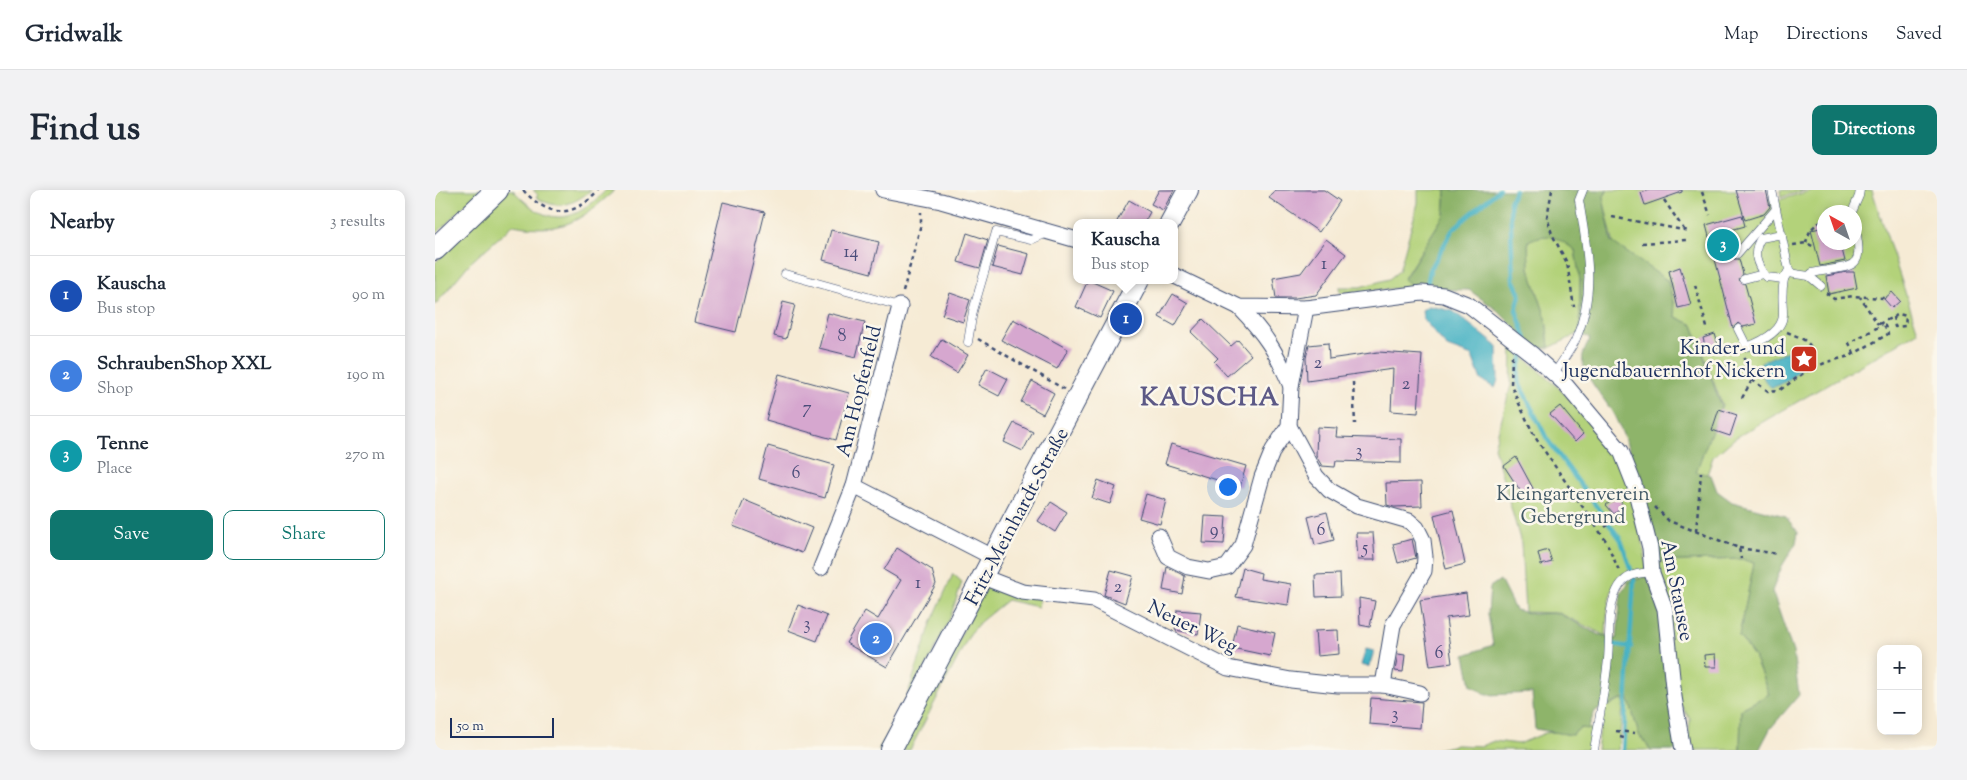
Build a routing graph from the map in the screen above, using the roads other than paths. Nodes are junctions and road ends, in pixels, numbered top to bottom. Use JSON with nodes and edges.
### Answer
{"nodes":[{"id":1,"x":497,"y":190,"type":"edge"},
{"id":2,"x":883,"y":190,"type":"edge"},
{"id":3,"x":1188,"y":190,"type":"edge"},
{"id":4,"x":1583,"y":190,"type":"edge"},
{"id":5,"x":1772,"y":190,"type":"edge"},
{"id":6,"x":1859,"y":190,"type":"edge"},
{"id":7,"x":1855,"y":205,"type":"edge"},
{"id":8,"x":1777,"y":208,"type":"junction"},
{"id":9,"x":1172,"y":219,"type":"edge"},
{"id":10,"x":1051,"y":231,"type":"junction"},
{"id":11,"x":1782,"y":234,"type":"junction"},
{"id":12,"x":1761,"y":238,"type":"junction"},
{"id":13,"x":1073,"y":239,"type":"edge"},
{"id":14,"x":1750,"y":239,"type":"junction"},
{"id":15,"x":435,"y":248,"type":"edge"},
{"id":16,"x":1860,"y":250,"type":"edge"},
{"id":17,"x":1737,"y":254,"type":"dead end"},
{"id":18,"x":785,"y":274,"type":"dead end"},
{"id":19,"x":1763,"y":274,"type":"junction"},
{"id":20,"x":1786,"y":276,"type":"junction"},
{"id":21,"x":1809,"y":276,"type":"junction"},
{"id":22,"x":1178,"y":277,"type":"edge"},
{"id":23,"x":1744,"y":279,"type":"dead end"},
{"id":24,"x":1137,"y":284,"type":"edge"},
{"id":25,"x":1821,"y":286,"type":"road end"},
{"id":26,"x":900,"y":306,"type":"joint"},
{"id":27,"x":1239,"y":307,"type":"junction"},
{"id":28,"x":1306,"y":308,"type":"junction"},
{"id":29,"x":1738,"y":328,"type":"dead end"},
{"id":30,"x":968,"y":342,"type":"dead end"},
{"id":31,"x":1554,"y":374,"type":"junction"},
{"id":32,"x":1291,"y":386,"type":"junction"},
{"id":33,"x":1289,"y":426,"type":"junction"},
{"id":34,"x":854,"y":486,"type":"junction"},
{"id":35,"x":1159,"y":536,"type":"dead end"},
{"id":36,"x":994,"y":558,"type":"junction"},
{"id":37,"x":821,"y":568,"type":"dead end"},
{"id":38,"x":1652,"y":573,"type":"junction"},
{"id":39,"x":983,"y":577,"type":"junction"},
{"id":40,"x":1383,"y":685,"type":"junction"},
{"id":41,"x":1420,"y":693,"type":"dead end"},
{"id":42,"x":891,"y":750,"type":"edge"},
{"id":43,"x":1594,"y":750,"type":"edge"},
{"id":44,"x":1683,"y":750,"type":"edge"}],
"edges":[{"from":1,"to":15,"type":"main road"},
{"from":2,"to":10,"type":"street"},
{"from":3,"to":9,"type":"street"},
{"from":4,"to":31,"type":"lane"},
{"from":5,"to":8,"type":"lane"},
{"from":6,"to":7,"type":"lane"},
{"from":8,"to":11,"type":"lane"},
{"from":8,"to":14,"type":"lane"},
{"from":10,"to":13,"type":"street"},
{"from":10,"to":30,"type":"lane"},
{"from":11,"to":12,"type":"lane"},
{"from":11,"to":20,"type":"lane"},
{"from":12,"to":14,"type":"lane"},
{"from":12,"to":19,"type":"lane"},
{"from":14,"to":17,"type":"lane"},
{"from":16,"to":21,"type":"lane"},
{"from":18,"to":26,"type":"lane"},
{"from":19,"to":20,"type":"lane"},
{"from":19,"to":23,"type":"lane"},
{"from":20,"to":21,"type":"lane"},
{"from":20,"to":29,"type":"lane"},
{"from":21,"to":25,"type":"lane"},
{"from":22,"to":27,"type":"street"},
{"from":24,"to":36,"type":"street","name":"Fritz-Meinhardt-Straße"},
{"from":26,"to":34,"type":"street","name":"Am Hopfenfeld"},
{"from":27,"to":28,"type":"street","name":"Am Stausee"},
{"from":27,"to":32,"type":"street"},
{"from":28,"to":31,"type":"street","name":"Am Stausee"},
{"from":28,"to":32,"type":"street"},
{"from":31,"to":38,"type":"street","name":"Am Stausee"},
{"from":32,"to":33,"type":"street"},
{"from":33,"to":35,"type":"street"},
{"from":33,"to":40,"type":"street"},
{"from":34,"to":36,"type":"street","name":"Am Hopfenfeld"},
{"from":34,"to":37,"type":"street","name":"Am Hopfenfeld"},
{"from":36,"to":39,"type":"street","name":"Fritz-Meinhardt-Straße"},
{"from":38,"to":43,"type":"lane"},
{"from":38,"to":44,"type":"street","name":"Am Stausee"},
{"from":39,"to":40,"type":"street","name":"Neuer Weg"},
{"from":39,"to":42,"type":"street","name":"Fritz-Meinhardt-Straße"},
{"from":40,"to":41,"type":"street","name":"Neuer Weg"}]}
